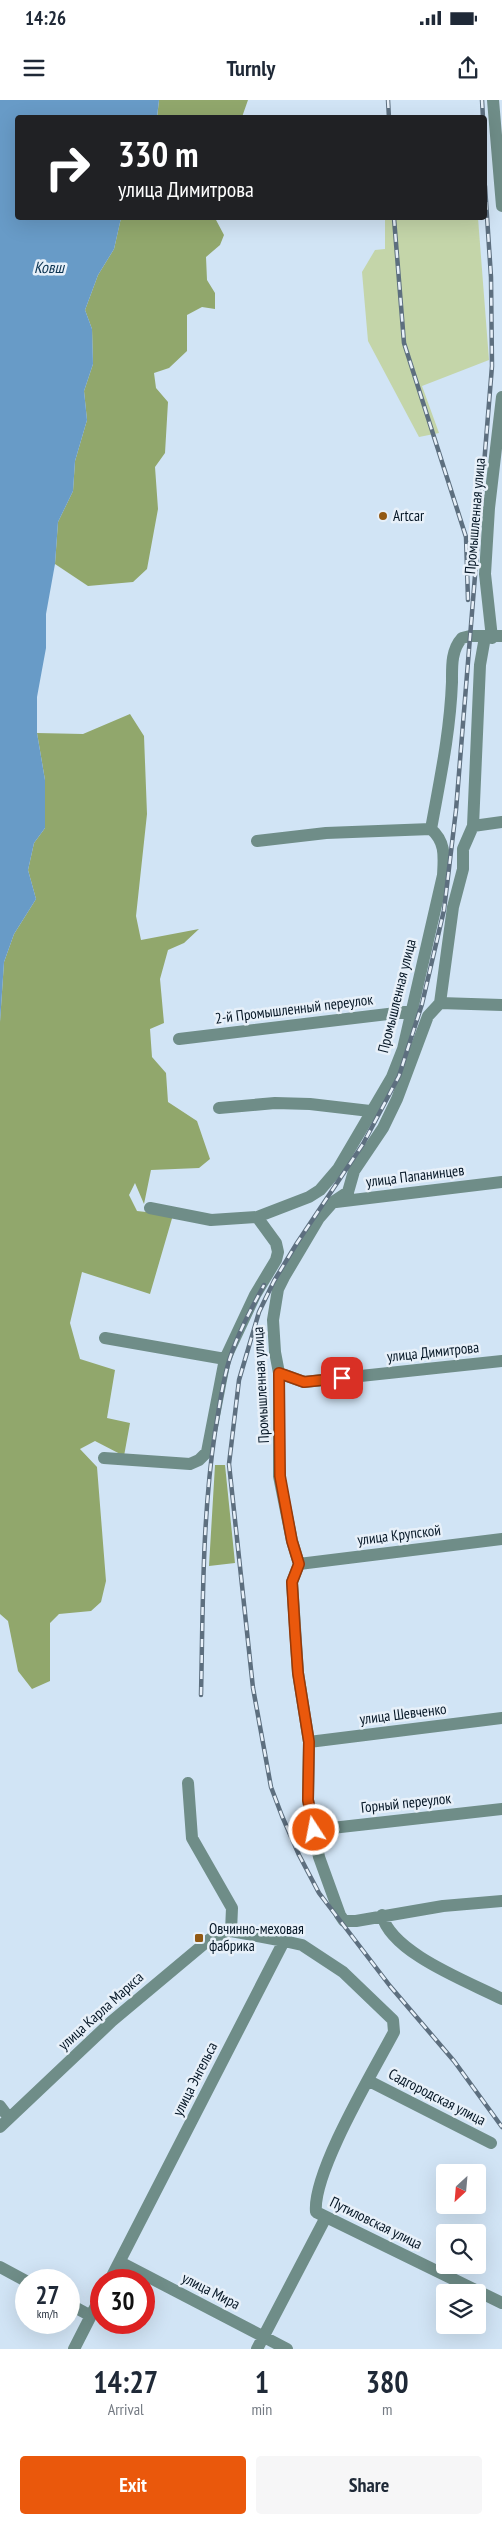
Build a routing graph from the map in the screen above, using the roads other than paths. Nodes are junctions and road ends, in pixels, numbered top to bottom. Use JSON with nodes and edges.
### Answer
{"nodes":[{"id":1,"x":493,"y":100,"type":"edge"},
{"id":2,"x":502,"y":206,"type":"edge"},
{"id":3,"x":502,"y":397,"type":"edge"},
{"id":4,"x":500,"y":452,"type":"edge"},
{"id":5,"x":493,"y":637,"type":"edge"},
{"id":6,"x":502,"y":822,"type":"edge"},
{"id":7,"x":472,"y":826,"type":"junction"},
{"id":8,"x":431,"y":830,"type":"junction"},
{"id":9,"x":258,"y":841,"type":"dead end"},
{"id":10,"x":440,"y":1003,"type":"junction"},
{"id":11,"x":502,"y":1004,"type":"edge"},
{"id":12,"x":413,"y":1011,"type":"junction"},
{"id":13,"x":179,"y":1039,"type":"dead end"},
{"id":14,"x":219,"y":1108,"type":"dead end"},
{"id":15,"x":370,"y":1111,"type":"junction"},
{"id":16,"x":502,"y":1182,"type":"edge"},
{"id":17,"x":333,"y":1202,"type":"junction"},
{"id":18,"x":150,"y":1208,"type":"dead end"},
{"id":19,"x":258,"y":1217,"type":"junction"},
{"id":20,"x":105,"y":1338,"type":"dead end"},
{"id":21,"x":225,"y":1359,"type":"junction"},
{"id":22,"x":502,"y":1361,"type":"edge"},
{"id":23,"x":279,"y":1373,"type":"junction"},
{"id":24,"x":104,"y":1458,"type":"dead end"},
{"id":25,"x":502,"y":1539,"type":"edge"},
{"id":26,"x":299,"y":1564,"type":"junction"},
{"id":27,"x":502,"y":1718,"type":"edge"},
{"id":28,"x":309,"y":1742,"type":"junction"},
{"id":29,"x":188,"y":1783,"type":"dead end"},
{"id":30,"x":502,"y":1808,"type":"edge"},
{"id":31,"x":314,"y":1830,"type":"junction"},
{"id":32,"x":502,"y":1901,"type":"edge"},
{"id":33,"x":382,"y":1915,"type":"junction"},
{"id":34,"x":231,"y":1931,"type":"junction"},
{"id":35,"x":284,"y":1941,"type":"junction"},
{"id":36,"x":502,"y":1999,"type":"edge"},
{"id":37,"x":369,"y":2081,"type":"junction"},
{"id":38,"x":0,"y":2106,"type":"edge"},
{"id":39,"x":5,"y":2123,"type":"edge"},
{"id":40,"x":491,"y":2143,"type":"dead end"},
{"id":41,"x":321,"y":2214,"type":"junction"},
{"id":42,"x":120,"y":2262,"type":"junction"},
{"id":43,"x":0,"y":2267,"type":"edge"},
{"id":44,"x":116,"y":2269,"type":"edge"},
{"id":45,"x":15,"y":2275,"type":"edge"},
{"id":46,"x":502,"y":2303,"type":"edge"},
{"id":47,"x":90,"y":2318,"type":"edge"},
{"id":48,"x":264,"y":2337,"type":"junction"},
{"id":49,"x":74,"y":2349,"type":"edge"},
{"id":50,"x":258,"y":2349,"type":"edge"},
{"id":51,"x":287,"y":2349,"type":"edge"}],
"edges":[{"from":1,"to":2,"type":"street"},
{"from":3,"to":4,"type":"street","name":"Промышленная улица"},
{"from":4,"to":5,"type":"street","name":"Промышленная улица"},
{"from":5,"to":7,"type":"street","name":"Промышленная улица"},
{"from":5,"to":8,"type":"street"},
{"from":6,"to":7,"type":"street"},
{"from":7,"to":10,"type":"street","name":"Промышленная улица"},
{"from":8,"to":9,"type":"street"},
{"from":8,"to":12,"type":"street","name":"Промышленная улица"},
{"from":10,"to":11,"type":"street"},
{"from":10,"to":17,"type":"street","name":"Промышленная улица"},
{"from":12,"to":13,"type":"street","name":"2-й Промышленный переулок"},
{"from":12,"to":15,"type":"street","name":"Промышленная улица"},
{"from":14,"to":15,"type":"street"},
{"from":15,"to":19,"type":"street","name":"Промышленная улица"},
{"from":16,"to":17,"type":"street","name":"улица Папанинцев"},
{"from":17,"to":23,"type":"street","name":"Промышленная улица"},
{"from":18,"to":19,"type":"street"},
{"from":19,"to":21,"type":"street","name":"Промышленная улица"},
{"from":20,"to":21,"type":"street"},
{"from":21,"to":24,"type":"street","name":"Промышленная улица"},
{"from":22,"to":23,"type":"street","name":"улица Димитрова"},
{"from":23,"to":26,"type":"street","name":"Промышленная улица"},
{"from":25,"to":26,"type":"street","name":"улица Крупской"},
{"from":26,"to":28,"type":"street"},
{"from":27,"to":28,"type":"street","name":"улица Шевченко"},
{"from":28,"to":31,"type":"street"},
{"from":29,"to":34,"type":"street"},
{"from":30,"to":31,"type":"street","name":"Горный переулок"},
{"from":31,"to":33,"type":"street"},
{"from":32,"to":33,"type":"street"},
{"from":33,"to":36,"type":"street"},
{"from":34,"to":35,"type":"street"},
{"from":34,"to":39,"type":"street","name":"улица Карла Маркса"},
{"from":35,"to":37,"type":"street"},
{"from":35,"to":42,"type":"street","name":"улица Энгельса"},
{"from":37,"to":40,"type":"street","name":"Садгородская улица"},
{"from":37,"to":41,"type":"street"},
{"from":38,"to":39,"type":"street"},
{"from":41,"to":46,"type":"street","name":"Путиловская улица"},
{"from":41,"to":48,"type":"street"},
{"from":42,"to":44,"type":"street","name":"улица Энгельса"},
{"from":42,"to":48,"type":"street","name":"улица Мира"},
{"from":43,"to":45,"type":"street"},
{"from":47,"to":49,"type":"street"},
{"from":48,"to":50,"type":"street"},
{"from":48,"to":51,"type":"street","name":"улица Мира"}]}
